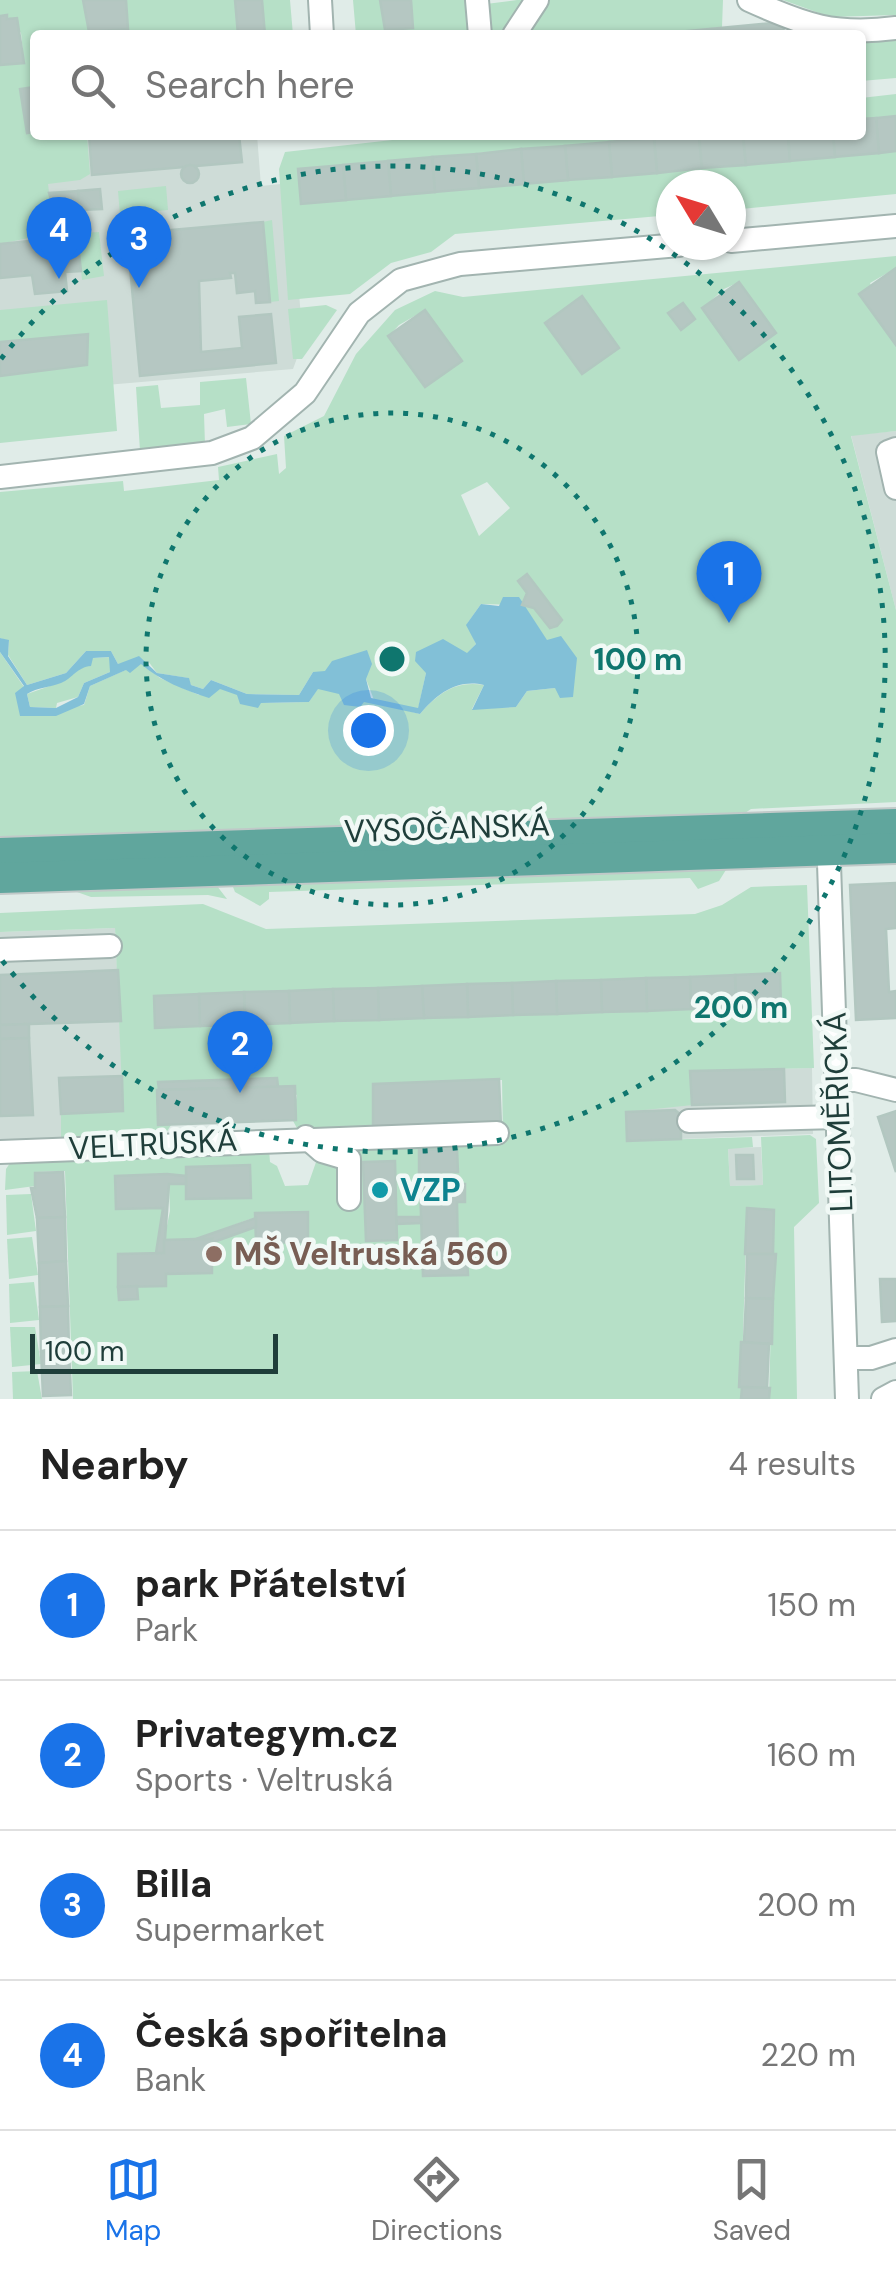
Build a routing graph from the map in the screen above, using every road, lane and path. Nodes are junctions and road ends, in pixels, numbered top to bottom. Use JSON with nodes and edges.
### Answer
{"nodes":[{"id":1,"x":320,"y":0,"type":"edge"},
{"id":2,"x":477,"y":0,"type":"edge"},
{"id":3,"x":537,"y":0,"type":"edge"},
{"id":4,"x":748,"y":0,"type":"edge"},
{"id":5,"x":896,"y":28,"type":"edge"},
{"id":6,"x":322,"y":30,"type":"edge"},
{"id":7,"x":480,"y":30,"type":"edge"},
{"id":8,"x":517,"y":30,"type":"edge"},
{"id":9,"x":829,"y":30,"type":"edge"},
{"id":10,"x":866,"y":30,"type":"edge"},
{"id":11,"x":896,"y":226,"type":"edge"},
{"id":12,"x":746,"y":239,"type":"edge"},
{"id":13,"x":656,"y":247,"type":"edge"},
{"id":14,"x":896,"y":449,"type":"edge"},
{"id":15,"x":0,"y":477,"type":"edge"},
{"id":16,"x":896,"y":488,"type":"edge"},
{"id":17,"x":896,"y":824,"type":"edge"},
{"id":18,"x":828,"y":838,"type":"junction"},
{"id":19,"x":896,"y":848,"type":"edge"},
{"id":20,"x":0,"y":854,"type":"edge"},
{"id":21,"x":0,"y":878,"type":"edge"},
{"id":22,"x":110,"y":946,"type":"dead end"},
{"id":23,"x":0,"y":950,"type":"edge"},
{"id":24,"x":837,"y":1080,"type":"junction"},
{"id":25,"x":896,"y":1090,"type":"edge"},
{"id":26,"x":838,"y":1117,"type":"junction"},
{"id":27,"x":688,"y":1121,"type":"dead end"},
{"id":28,"x":497,"y":1133,"type":"dead end"},
{"id":29,"x":306,"y":1137,"type":"junction"},
{"id":30,"x":0,"y":1152,"type":"edge"},
{"id":31,"x":348,"y":1198,"type":"dead end"},
{"id":32,"x":896,"y":1350,"type":"edge"},
{"id":33,"x":847,"y":1358,"type":"junction"},
{"id":34,"x":896,"y":1392,"type":"edge"},
{"id":35,"x":847,"y":1399,"type":"edge"},
{"id":36,"x":883,"y":1399,"type":"edge"}],
"edges":[{"from":1,"to":6,"type":"street"},
{"from":2,"to":7,"type":"street"},
{"from":3,"to":8,"type":"street"},
{"from":4,"to":9,"type":"street"},
{"from":5,"to":10,"type":"street"},
{"from":11,"to":12,"type":"street"},
{"from":13,"to":15,"type":"street"},
{"from":14,"to":16,"type":"street"},
{"from":17,"to":18,"type":"main road","name":"VYSOČANSKÁ"},
{"from":18,"to":19,"type":"main road","name":"VYSOČANSKÁ"},
{"from":18,"to":20,"type":"main road","name":"VYSOČANSKÁ"},
{"from":18,"to":21,"type":"main road","name":"VYSOČANSKÁ"},
{"from":18,"to":24,"type":"street","name":"LITOMĚŘICKÁ"},
{"from":22,"to":23,"type":"street"},
{"from":24,"to":25,"type":"street"},
{"from":24,"to":26,"type":"street","name":"LITOMĚŘICKÁ"},
{"from":26,"to":27,"type":"street"},
{"from":26,"to":33,"type":"street","name":"LITOMĚŘICKÁ"},
{"from":28,"to":29,"type":"street","name":"VELTRUSKÁ"},
{"from":29,"to":30,"type":"street","name":"VELTRUSKÁ"},
{"from":29,"to":31,"type":"street"},
{"from":32,"to":33,"type":"street"},
{"from":33,"to":35,"type":"street","name":"LITOMĚŘICKÁ"},
{"from":34,"to":36,"type":"street"}]}
